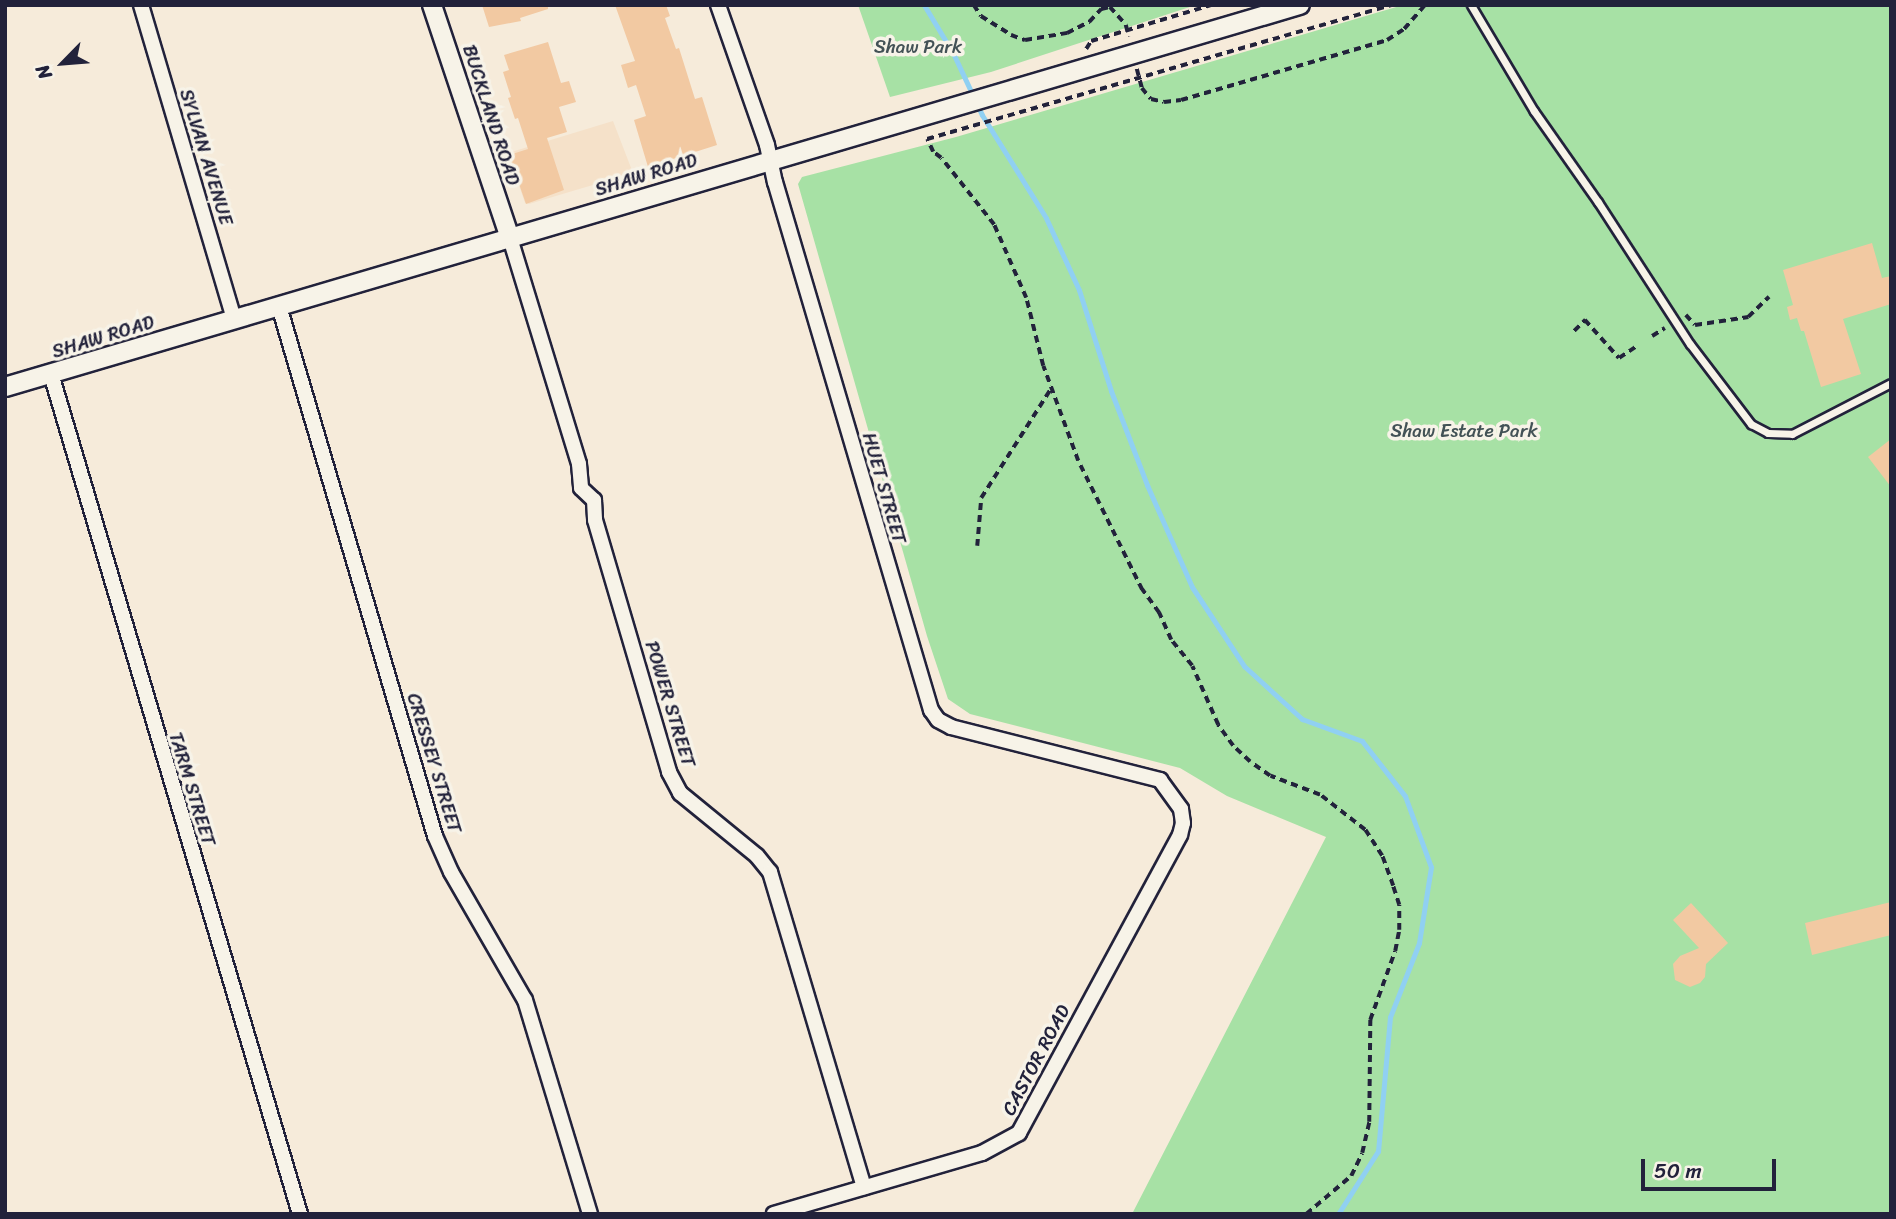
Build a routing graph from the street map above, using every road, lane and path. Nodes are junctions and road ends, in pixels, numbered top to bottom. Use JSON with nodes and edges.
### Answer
{"nodes":[{"id":1,"x":141,"y":5,"type":"edge"},
{"id":2,"x":432,"y":5,"type":"edge"},
{"id":3,"x":718,"y":5,"type":"edge"},
{"id":4,"x":974,"y":5,"type":"edge"},
{"id":5,"x":1211,"y":5,"type":"edge"},
{"id":6,"x":1300,"y":5,"type":"edge"},
{"id":7,"x":1391,"y":5,"type":"edge"},
{"id":8,"x":1425,"y":5,"type":"edge"},
{"id":9,"x":1471,"y":5,"type":"edge"},
{"id":10,"x":1127,"y":29,"type":"junction"},
{"id":11,"x":1129,"y":37,"type":"dead end"},
{"id":12,"x":1091,"y":41,"type":"dead end"},
{"id":13,"x":1139,"y":77,"type":"junction"},
{"id":14,"x":770,"y":160,"type":"junction"},
{"id":15,"x":510,"y":238,"type":"junction"},
{"id":16,"x":1769,"y":297,"type":"dead end"},
{"id":17,"x":279,"y":306,"type":"junction"},
{"id":18,"x":1684,"y":316,"type":"dead end"},
{"id":19,"x":234,"y":319,"type":"junction"},
{"id":20,"x":1668,"y":326,"type":"dead end"},
{"id":21,"x":1574,"y":331,"type":"dead end"},
{"id":22,"x":1652,"y":336,"type":"dead end"},
{"id":23,"x":1638,"y":345,"type":"dead end"},
{"id":24,"x":51,"y":374,"type":"junction"},
{"id":25,"x":1891,"y":383,"type":"edge"},
{"id":26,"x":5,"y":387,"type":"edge"},
{"id":27,"x":1052,"y":387,"type":"junction"},
{"id":28,"x":977,"y":546,"type":"dead end"},
{"id":29,"x":1182,"y":813,"type":"joint"},
{"id":30,"x":864,"y":1187,"type":"junction"},
{"id":31,"x":300,"y":1214,"type":"edge"},
{"id":32,"x":590,"y":1214,"type":"edge"},
{"id":33,"x":774,"y":1214,"type":"edge"},
{"id":34,"x":1306,"y":1214,"type":"edge"}],
"edges":[{"from":1,"to":19,"type":"street","name":"SYLVAN AVENUE"},
{"from":2,"to":15,"type":"street","name":"BUCKLAND ROAD"},
{"from":3,"to":14,"type":"street","name":"HUET STREET"},
{"from":4,"to":10,"type":"path"},
{"from":5,"to":10,"type":"path"},
{"from":6,"to":14,"type":"street","name":"SHAW ROAD"},
{"from":7,"to":13,"type":"path"},
{"from":8,"to":13,"type":"path"},
{"from":9,"to":25,"type":"lane"},
{"from":10,"to":11,"type":"path"},
{"from":10,"to":12,"type":"path"},
{"from":13,"to":27,"type":"path"},
{"from":14,"to":15,"type":"street","name":"SHAW ROAD"},
{"from":14,"to":29,"type":"street","name":"HUET STREET"},
{"from":15,"to":17,"type":"street","name":"SHAW ROAD"},
{"from":15,"to":30,"type":"street","name":"POWER STREET"},
{"from":16,"to":18,"type":"path"},
{"from":17,"to":19,"type":"street","name":"SHAW ROAD"},
{"from":17,"to":32,"type":"street","name":"CRESSEY STREET"},
{"from":19,"to":24,"type":"street","name":"SHAW ROAD"},
{"from":20,"to":22,"type":"path"},
{"from":21,"to":23,"type":"path"},
{"from":24,"to":26,"type":"street","name":"SHAW ROAD"},
{"from":24,"to":31,"type":"street","name":"TARM STREET"},
{"from":27,"to":28,"type":"path"},
{"from":27,"to":34,"type":"path"},
{"from":29,"to":30,"type":"street","name":"CASTOR ROAD"},
{"from":30,"to":33,"type":"street","name":"CASTOR ROAD"}]}
